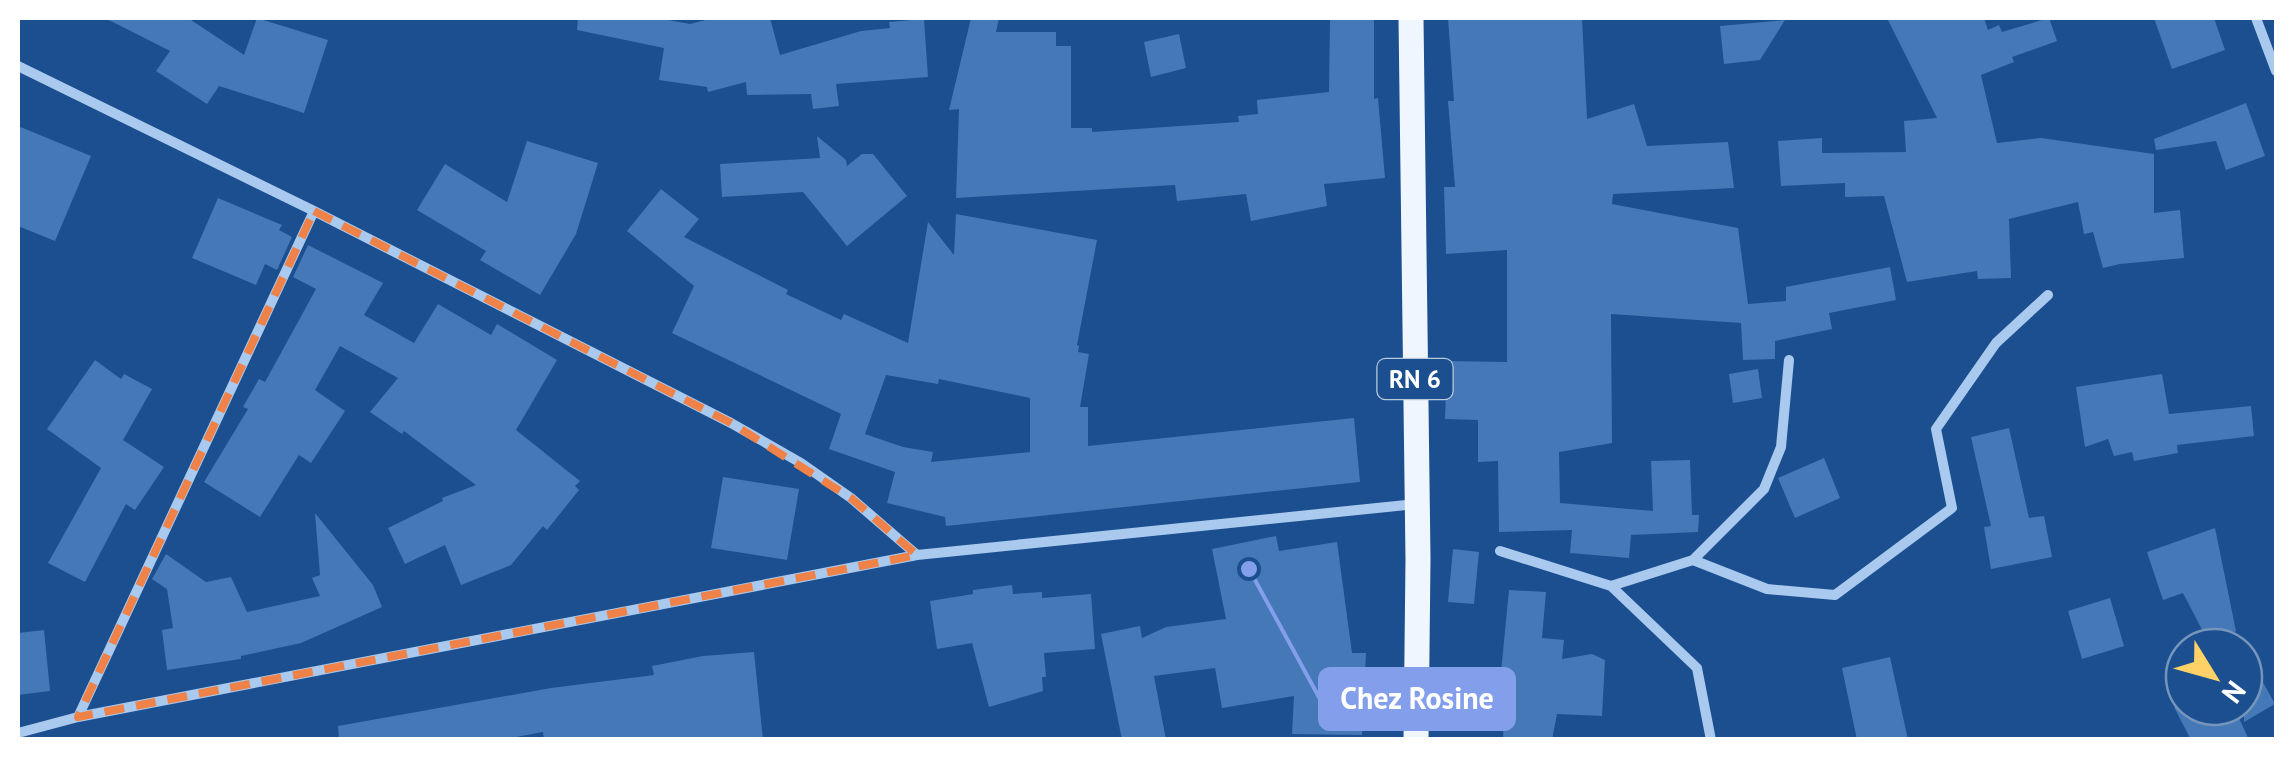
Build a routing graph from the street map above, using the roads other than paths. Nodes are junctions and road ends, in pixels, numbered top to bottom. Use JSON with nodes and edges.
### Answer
{"nodes":[{"id":1,"x":1411,"y":18,"type":"edge"},
{"id":2,"x":2256,"y":18,"type":"edge"},
{"id":3,"x":18,"y":66,"type":"edge"},
{"id":4,"x":2276,"y":70,"type":"edge"},
{"id":5,"x":314,"y":211,"type":"junction"},
{"id":6,"x":2048,"y":295,"type":"dead end"},
{"id":7,"x":1789,"y":360,"type":"dead end"},
{"id":8,"x":1417,"y":504,"type":"junction"},
{"id":9,"x":1500,"y":551,"type":"dead end"},
{"id":10,"x":917,"y":555,"type":"junction"},
{"id":11,"x":1693,"y":560,"type":"junction"},
{"id":12,"x":1611,"y":586,"type":"junction"},
{"id":13,"x":78,"y":716,"type":"junction"},
{"id":14,"x":18,"y":734,"type":"edge"},
{"id":15,"x":1416,"y":740,"type":"edge"},
{"id":16,"x":1711,"y":740,"type":"edge"}],
"edges":[{"from":1,"to":8,"type":"main road","number":"RN 6"},
{"from":2,"to":4,"type":"street"},
{"from":3,"to":5,"type":"street"},
{"from":5,"to":10,"type":"street"},
{"from":5,"to":13,"type":"street"},
{"from":6,"to":11,"type":"street"},
{"from":7,"to":11,"type":"street"},
{"from":8,"to":10,"type":"street"},
{"from":8,"to":15,"type":"main road","number":"RN 6"},
{"from":9,"to":12,"type":"street"},
{"from":10,"to":13,"type":"street"},
{"from":11,"to":12,"type":"street"},
{"from":12,"to":16,"type":"street"},
{"from":13,"to":14,"type":"street"}]}
